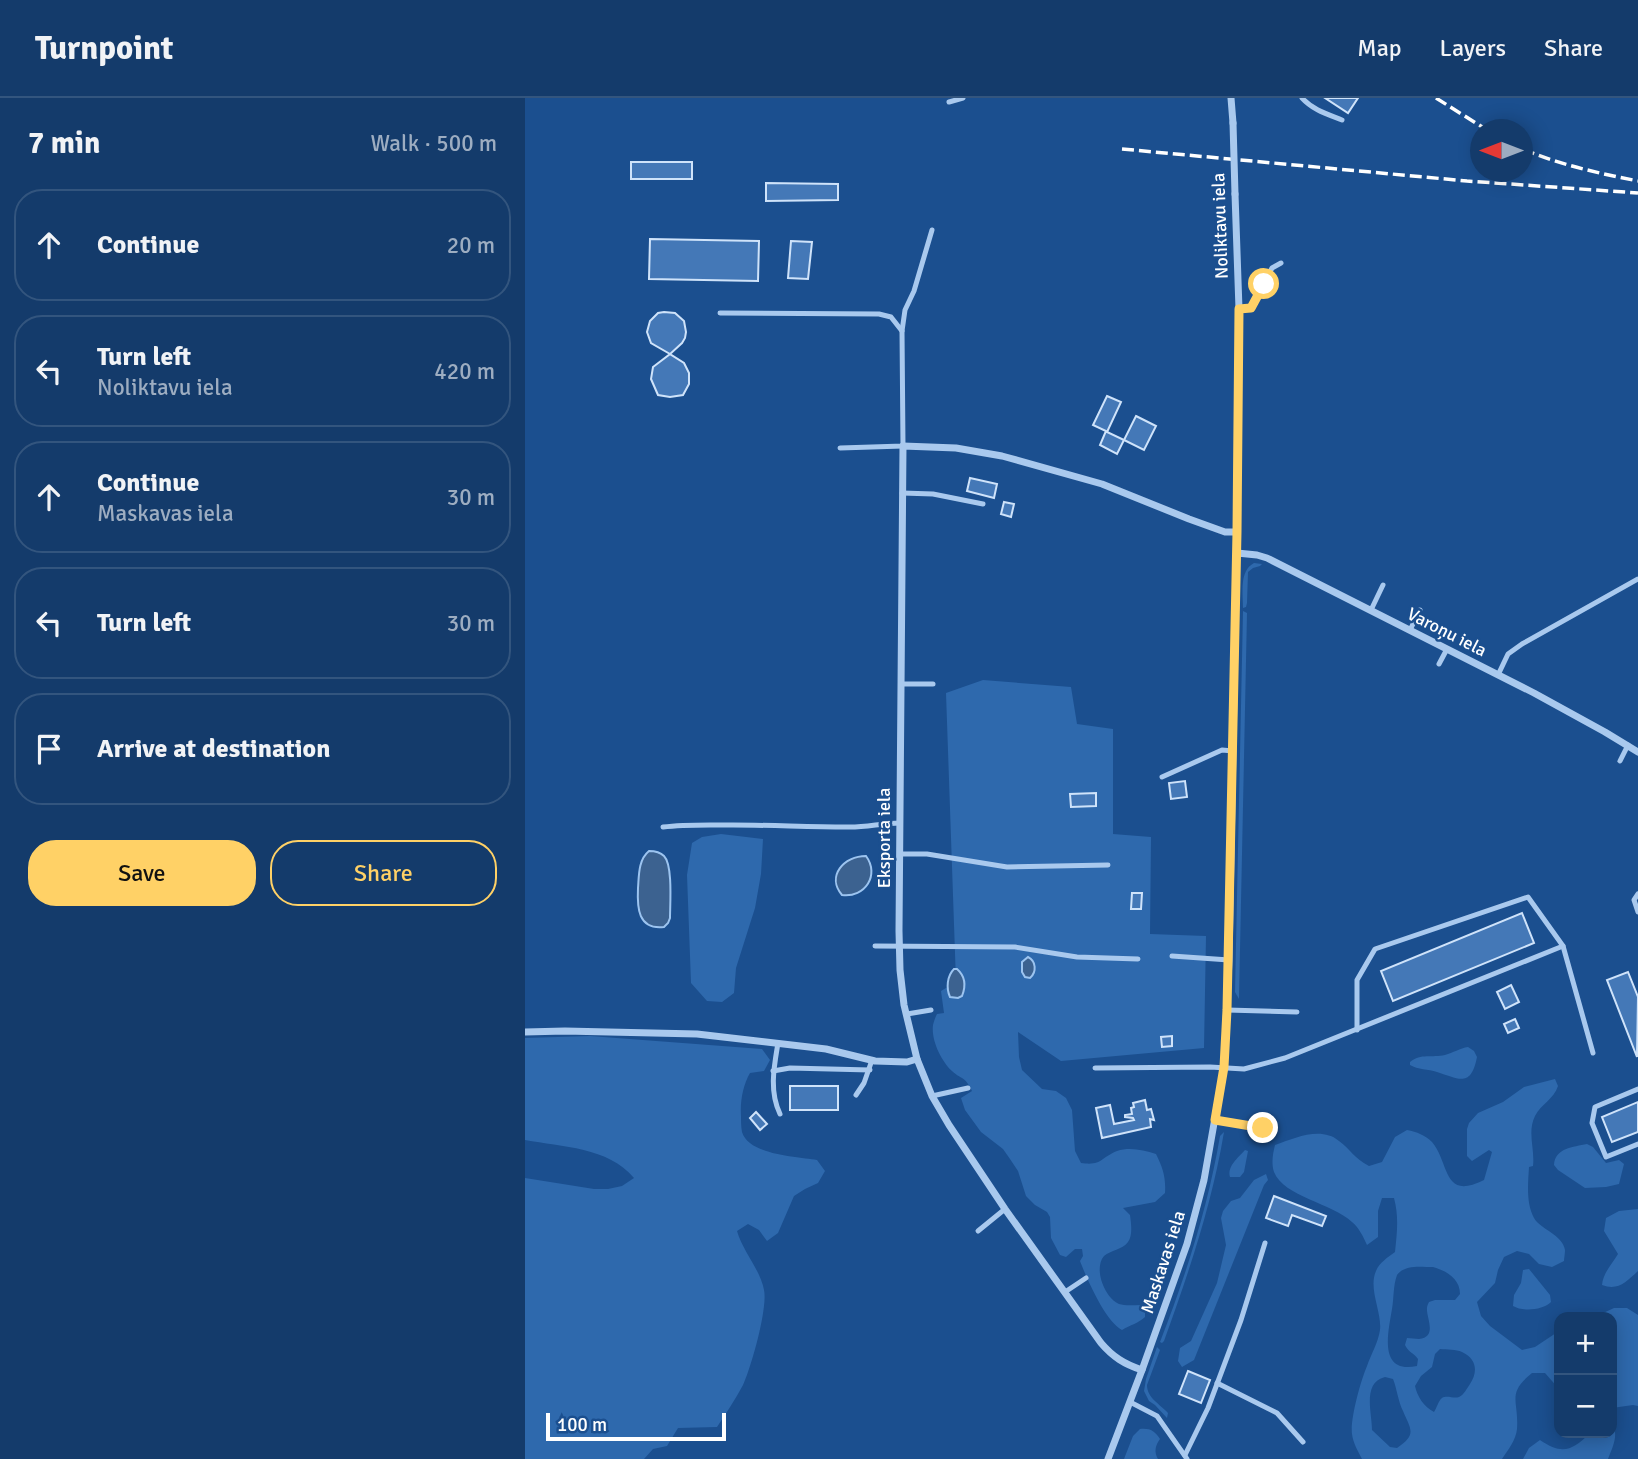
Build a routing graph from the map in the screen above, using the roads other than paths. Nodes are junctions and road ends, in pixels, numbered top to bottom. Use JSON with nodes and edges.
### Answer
{"nodes":[{"id":1,"x":963,"y":98,"type":"edge"},
{"id":2,"x":1231,"y":98,"type":"edge"},
{"id":3,"x":1302,"y":98,"type":"edge"},
{"id":4,"x":949,"y":102,"type":"dead end"},
{"id":5,"x":1342,"y":120,"type":"dead end"},
{"id":6,"x":932,"y":230,"type":"dead end"},
{"id":7,"x":1281,"y":263,"type":"dead end"},
{"id":8,"x":1239,"y":309,"type":"junction"},
{"id":9,"x":720,"y":313,"type":"dead end"},
{"id":10,"x":902,"y":331,"type":"junction"},
{"id":11,"x":903,"y":446,"type":"junction"},
{"id":12,"x":840,"y":448,"type":"dead end"},
{"id":13,"x":902,"y":493,"type":"junction"},
{"id":14,"x":983,"y":504,"type":"dead end"},
{"id":15,"x":1237,"y":532,"type":"junction"},
{"id":16,"x":1237,"y":553,"type":"junction"},
{"id":17,"x":1638,"y":579,"type":"edge"},
{"id":18,"x":1383,"y":584,"type":"dead end"},
{"id":19,"x":1420,"y":610,"type":"dead end"},
{"id":20,"x":1370,"y":611,"type":"junction"},
{"id":21,"x":1410,"y":630,"type":"junction"},
{"id":22,"x":1447,"y":649,"type":"junction"},
{"id":23,"x":1439,"y":664,"type":"dead end"},
{"id":24,"x":1497,"y":675,"type":"junction"},
{"id":25,"x":901,"y":684,"type":"junction"},
{"id":26,"x":933,"y":684,"type":"dead end"},
{"id":27,"x":1628,"y":745,"type":"junction"},
{"id":28,"x":1233,"y":751,"type":"junction"},
{"id":29,"x":1638,"y":752,"type":"edge"},
{"id":30,"x":1620,"y":761,"type":"dead end"},
{"id":31,"x":1161,"y":777,"type":"dead end"},
{"id":32,"x":900,"y":824,"type":"junction"},
{"id":33,"x":663,"y":827,"type":"dead end"},
{"id":34,"x":900,"y":854,"type":"junction"},
{"id":35,"x":1108,"y":865,"type":"dead end"},
{"id":36,"x":1638,"y":894,"type":"edge"},
{"id":37,"x":1638,"y":912,"type":"edge"},
{"id":38,"x":875,"y":946,"type":"dead end"},
{"id":39,"x":900,"y":946,"type":"junction"},
{"id":40,"x":1563,"y":946,"type":"junction"},
{"id":41,"x":1172,"y":956,"type":"dead end"},
{"id":42,"x":1138,"y":959,"type":"dead end"},
{"id":43,"x":1229,"y":960,"type":"junction"},
{"id":44,"x":931,"y":1010,"type":"dead end"},
{"id":45,"x":1227,"y":1010,"type":"junction"},
{"id":46,"x":1297,"y":1012,"type":"dead end"},
{"id":47,"x":907,"y":1014,"type":"junction"},
{"id":48,"x":1357,"y":1030,"type":"junction"},
{"id":49,"x":525,"y":1032,"type":"edge"},
{"id":50,"x":778,"y":1043,"type":"junction"},
{"id":51,"x":1593,"y":1054,"type":"dead end"},
{"id":52,"x":917,"y":1059,"type":"junction"},
{"id":53,"x":872,"y":1060,"type":"junction"},
{"id":54,"x":1224,"y":1067,"type":"junction"},
{"id":55,"x":1095,"y":1068,"type":"dead end"},
{"id":56,"x":870,"y":1070,"type":"junction"},
{"id":57,"x":773,"y":1071,"type":"junction"},
{"id":58,"x":968,"y":1088,"type":"dead end"},
{"id":59,"x":1638,"y":1089,"type":"edge"},
{"id":60,"x":856,"y":1095,"type":"dead end"},
{"id":61,"x":932,"y":1096,"type":"junction"},
{"id":62,"x":780,"y":1114,"type":"dead end"},
{"id":63,"x":1215,"y":1120,"type":"junction"},
{"id":64,"x":1263,"y":1128,"type":"dead end"},
{"id":65,"x":1638,"y":1144,"type":"edge"},
{"id":66,"x":1005,"y":1209,"type":"junction"},
{"id":67,"x":978,"y":1231,"type":"dead end"},
{"id":68,"x":1265,"y":1243,"type":"dead end"},
{"id":69,"x":1086,"y":1278,"type":"dead end"},
{"id":70,"x":1065,"y":1292,"type":"junction"},
{"id":71,"x":1142,"y":1370,"type":"junction"},
{"id":72,"x":1217,"y":1383,"type":"junction"},
{"id":73,"x":1130,"y":1402,"type":"junction"},
{"id":74,"x":1303,"y":1442,"type":"dead end"},
{"id":75,"x":1186,"y":1457,"type":"edge"},
{"id":76,"x":1108,"y":1459,"type":"edge"}],
"edges":[{"from":1,"to":4,"type":"lane"},
{"from":2,"to":8,"type":"street","name":"Noliktavu iela","bridge":true},
{"from":3,"to":5,"type":"lane"},
{"from":6,"to":10,"type":"lane","name":"Eksporta iela"},
{"from":7,"to":8,"type":"lane"},
{"from":8,"to":15,"type":"street","name":"Noliktavu iela"},
{"from":9,"to":10,"type":"lane"},
{"from":10,"to":11,"type":"lane","name":"Eksporta iela"},
{"from":11,"to":12,"type":"lane"},
{"from":11,"to":13,"type":"street","name":"Eksporta iela"},
{"from":11,"to":15,"type":"street"},
{"from":13,"to":14,"type":"lane"},
{"from":13,"to":25,"type":"street","name":"Eksporta iela"},
{"from":15,"to":16,"type":"street","name":"Noliktavu iela"},
{"from":16,"to":20,"type":"street","name":"Varoņu iela"},
{"from":16,"to":28,"type":"street","name":"Noliktavu iela"},
{"from":17,"to":24,"type":"lane"},
{"from":18,"to":20,"type":"lane"},
{"from":19,"to":21,"type":"lane"},
{"from":20,"to":21,"type":"street","name":"Varoņu iela"},
{"from":21,"to":22,"type":"street","name":"Varoņu iela"},
{"from":22,"to":23,"type":"lane"},
{"from":22,"to":24,"type":"street","name":"Varoņu iela"},
{"from":24,"to":27,"type":"street","name":"Varoņu iela"},
{"from":25,"to":26,"type":"lane"},
{"from":25,"to":32,"type":"street","name":"Eksporta iela"},
{"from":27,"to":29,"type":"street","name":"Varoņu iela"},
{"from":27,"to":30,"type":"lane"},
{"from":28,"to":31,"type":"lane"},
{"from":28,"to":43,"type":"street","name":"Noliktavu iela"},
{"from":32,"to":33,"type":"lane"},
{"from":32,"to":34,"type":"street","name":"Eksporta iela"},
{"from":34,"to":35,"type":"lane"},
{"from":34,"to":39,"type":"street","name":"Eksporta iela"},
{"from":36,"to":37,"type":"lane"},
{"from":38,"to":39,"type":"lane"},
{"from":39,"to":42,"type":"lane"},
{"from":39,"to":47,"type":"street","name":"Eksporta iela"},
{"from":40,"to":48,"type":"lane"},
{"from":40,"to":48,"type":"lane"},
{"from":40,"to":51,"type":"lane"},
{"from":41,"to":43,"type":"lane"},
{"from":43,"to":45,"type":"street","name":"Noliktavu iela"},
{"from":44,"to":47,"type":"lane"},
{"from":45,"to":46,"type":"lane"},
{"from":45,"to":54,"type":"street","name":"Noliktavu iela"},
{"from":47,"to":52,"type":"street","name":"Eksporta iela"},
{"from":48,"to":54,"type":"lane"},
{"from":49,"to":50,"type":"street"},
{"from":50,"to":53,"type":"street"},
{"from":50,"to":57,"type":"lane"},
{"from":52,"to":53,"type":"street"},
{"from":52,"to":61,"type":"street","name":"Eksporta iela"},
{"from":53,"to":56,"type":"lane"},
{"from":54,"to":55,"type":"lane"},
{"from":54,"to":63,"type":"street","name":"Maskavas iela"},
{"from":56,"to":57,"type":"lane"},
{"from":56,"to":60,"type":"lane"},
{"from":57,"to":62,"type":"lane"},
{"from":58,"to":61,"type":"lane"},
{"from":59,"to":65,"type":"lane"},
{"from":61,"to":66,"type":"street","name":"Eksporta iela"},
{"from":63,"to":64,"type":"lane"},
{"from":63,"to":71,"type":"street","name":"Maskavas iela"},
{"from":66,"to":67,"type":"lane"},
{"from":66,"to":70,"type":"street","name":"Eksporta iela"},
{"from":68,"to":72,"type":"lane"},
{"from":69,"to":70,"type":"lane"},
{"from":70,"to":71,"type":"street","name":"Eksporta iela"},
{"from":71,"to":73,"type":"street","name":"Maskavas iela"},
{"from":72,"to":74,"type":"lane"},
{"from":72,"to":75,"type":"lane"},
{"from":73,"to":75,"type":"lane"},
{"from":73,"to":76,"type":"street","name":"Maskavas iela"}]}
